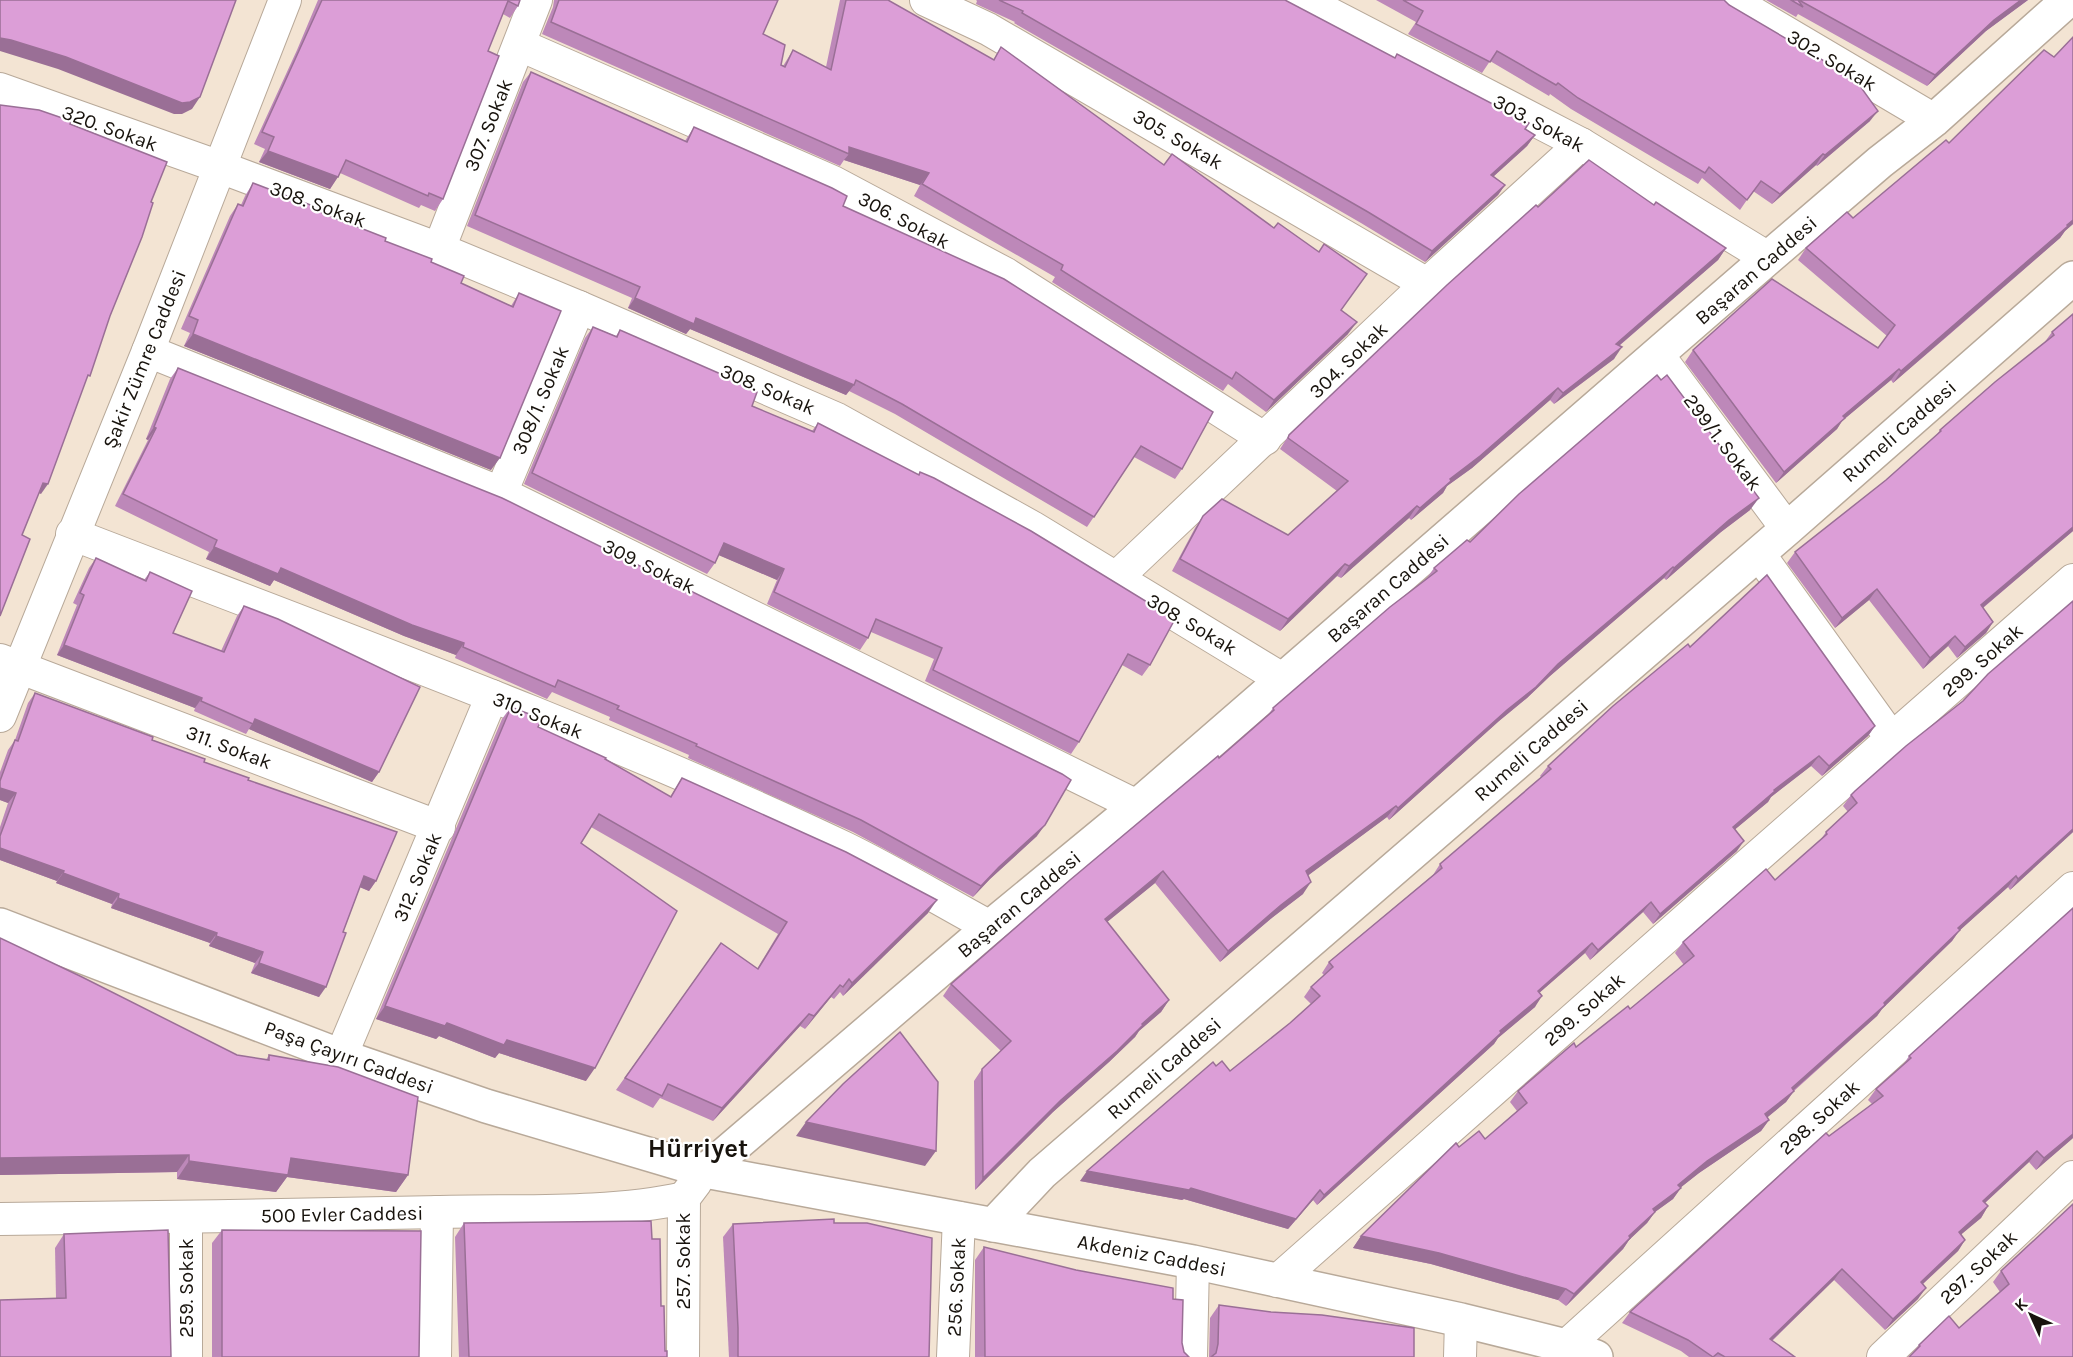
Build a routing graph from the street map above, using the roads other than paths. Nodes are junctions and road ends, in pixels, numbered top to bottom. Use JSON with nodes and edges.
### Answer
{"nodes":[{"id":1,"x":285,"y":0,"type":"edge"},
{"id":2,"x":536,"y":0,"type":"edge"},
{"id":3,"x":926,"y":0,"type":"edge"},
{"id":4,"x":1303,"y":0,"type":"edge"},
{"id":5,"x":1731,"y":0,"type":"edge"},
{"id":6,"x":2068,"y":0,"type":"edge"},
{"id":7,"x":520,"y":45,"type":"junction"},
{"id":8,"x":0,"y":89,"type":"edge"},
{"id":9,"x":1934,"y":120,"type":"junction"},
{"id":10,"x":1581,"y":144,"type":"junction"},
{"id":11,"x":220,"y":167,"type":"junction"},
{"id":12,"x":438,"y":249,"type":"junction"},
{"id":13,"x":1768,"y":258,"type":"junction"},
{"id":14,"x":2073,"y":278,"type":"edge"},
{"id":15,"x":1427,"y":284,"type":"junction"},
{"id":16,"x":579,"y":307,"type":"junction"},
{"id":17,"x":148,"y":351,"type":"junction"},
{"id":18,"x":1658,"y":355,"type":"junction"},
{"id":19,"x":1265,"y":439,"type":"junction"},
{"id":20,"x":501,"y":493,"type":"junction"},
{"id":21,"x":1787,"y":529,"type":"junction"},
{"id":22,"x":72,"y":534,"type":"junction"},
{"id":23,"x":1758,"y":554,"type":"junction"},
{"id":24,"x":1116,"y":578,"type":"junction"},
{"id":25,"x":2073,"y":580,"type":"edge"},
{"id":26,"x":9,"y":663,"type":"edge"},
{"id":27,"x":1282,"y":679,"type":"junction"},
{"id":28,"x":492,"y":696,"type":"junction"},
{"id":29,"x":0,"y":716,"type":"edge"},
{"id":30,"x":1892,"y":739,"type":"junction"},
{"id":31,"x":1137,"y":806,"type":"junction"},
{"id":32,"x":439,"y":827,"type":"junction"},
{"id":33,"x":2073,"y":888,"type":"edge"},
{"id":34,"x":0,"y":925,"type":"edge"},
{"id":35,"x":990,"y":927,"type":"junction"},
{"id":36,"x":341,"y":1056,"type":"junction"},
{"id":37,"x":705,"y":1171,"type":"junction"},
{"id":38,"x":2073,"y":1177,"type":"edge"},
{"id":39,"x":684,"y":1198,"type":"junction"},
{"id":40,"x":437,"y":1212,"type":"junction"},
{"id":41,"x":186,"y":1218,"type":"junction"},
{"id":42,"x":959,"y":1218,"type":"junction"},
{"id":43,"x":0,"y":1219,"type":"edge"},
{"id":44,"x":993,"y":1225,"type":"junction"},
{"id":45,"x":1193,"y":1262,"type":"junction"},
{"id":46,"x":1277,"y":1281,"type":"junction"},
{"id":47,"x":1461,"y":1320,"type":"junction"},
{"id":48,"x":1566,"y":1346,"type":"junction"},
{"id":49,"x":186,"y":1357,"type":"edge"},
{"id":50,"x":435,"y":1357,"type":"edge"},
{"id":51,"x":683,"y":1357,"type":"edge"},
{"id":52,"x":953,"y":1357,"type":"edge"},
{"id":53,"x":1191,"y":1357,"type":"edge"},
{"id":54,"x":1460,"y":1357,"type":"edge"},
{"id":55,"x":1596,"y":1357,"type":"edge"},
{"id":56,"x":1883,"y":1357,"type":"edge"}],
"edges":[{"from":1,"to":11,"type":"street","name":"Şakir Zümre Caddesi"},
{"from":2,"to":7,"type":"street","name":"307. Sokak"},
{"from":3,"to":15,"type":"street","name":"305. Sokak"},
{"from":4,"to":10,"type":"street","name":"303. Sokak"},
{"from":5,"to":9,"type":"street","name":"302. Sokak"},
{"from":6,"to":9,"type":"street","name":"Başaran Caddesi"},
{"from":7,"to":12,"type":"street","name":"307. Sokak"},
{"from":7,"to":19,"type":"street","name":"306. Sokak"},
{"from":8,"to":11,"type":"street","name":"320. Sokak"},
{"from":9,"to":13,"type":"street","name":"Başaran Caddesi"},
{"from":10,"to":13,"type":"street","name":"303. Sokak"},
{"from":10,"to":15,"type":"street","name":"304. Sokak"},
{"from":11,"to":12,"type":"street","name":"308. Sokak"},
{"from":11,"to":17,"type":"street","name":"Şakir Zümre Caddesi"},
{"from":12,"to":16,"type":"street","name":"308. Sokak"},
{"from":13,"to":18,"type":"street","name":"Başaran Caddesi"},
{"from":14,"to":21,"type":"street","name":"Rumeli Caddesi"},
{"from":15,"to":19,"type":"street","name":"304. Sokak"},
{"from":16,"to":20,"type":"street","name":"308/1. Sokak"},
{"from":16,"to":24,"type":"street","name":"308. Sokak"},
{"from":17,"to":20,"type":"street","name":"309. Sokak"},
{"from":17,"to":22,"type":"street","name":"Şakir Zümre Caddesi"},
{"from":18,"to":21,"type":"street","name":"299/1. Sokak"},
{"from":18,"to":27,"type":"street","name":"Başaran Caddesi"},
{"from":19,"to":24,"type":"street","name":"304. Sokak"},
{"from":20,"to":31,"type":"street","name":"309. Sokak"},
{"from":21,"to":23,"type":"street","name":"Rumeli Caddesi"},
{"from":22,"to":26,"type":"street","name":"Şakir Zümre Caddesi"},
{"from":22,"to":28,"type":"street","name":"310. Sokak"},
{"from":23,"to":30,"type":"street"},
{"from":23,"to":44,"type":"street","name":"Rumeli Caddesi"},
{"from":24,"to":27,"type":"street","name":"308. Sokak"},
{"from":25,"to":30,"type":"street","name":"299. Sokak"},
{"from":26,"to":29,"type":"street","name":"Şakir Zümre Caddesi"},
{"from":26,"to":32,"type":"street","name":"311. Sokak"},
{"from":27,"to":31,"type":"street","name":"Başaran Caddesi"},
{"from":28,"to":32,"type":"street","name":"312. Sokak"},
{"from":28,"to":35,"type":"street","name":"310. Sokak"},
{"from":30,"to":46,"type":"street","name":"299. Sokak"},
{"from":31,"to":35,"type":"street","name":"Başaran Caddesi"},
{"from":32,"to":36,"type":"street","name":"312. Sokak"},
{"from":33,"to":48,"type":"street","name":"298. Sokak"},
{"from":34,"to":36,"type":"street","name":"Paşa Çayırı Caddesi"},
{"from":35,"to":37,"type":"street","name":"Başaran Caddesi"},
{"from":36,"to":37,"type":"street","name":"Paşa Çayırı Caddesi"},
{"from":37,"to":39,"type":"street","name":"257. Sokak"},
{"from":37,"to":42,"type":"street","name":"Akdeniz Caddesi"},
{"from":38,"to":56,"type":"street","name":"297. Sokak"},
{"from":39,"to":40,"type":"street","name":"500 Evler Caddesi"},
{"from":39,"to":51,"type":"street","name":"257. Sokak"},
{"from":40,"to":41,"type":"street","name":"500 Evler Caddesi"},
{"from":40,"to":50,"type":"street"},
{"from":41,"to":43,"type":"street","name":"500 Evler Caddesi"},
{"from":41,"to":49,"type":"street","name":"259. Sokak"},
{"from":42,"to":44,"type":"street","name":"Akdeniz Caddesi"},
{"from":42,"to":52,"type":"street","name":"256. Sokak"},
{"from":44,"to":45,"type":"street","name":"Akdeniz Caddesi"},
{"from":45,"to":46,"type":"street","name":"Akdeniz Caddesi"},
{"from":45,"to":53,"type":"street"},
{"from":46,"to":47,"type":"street","name":"Akdeniz Caddesi"},
{"from":47,"to":48,"type":"street","name":"Akdeniz Caddesi"},
{"from":47,"to":54,"type":"street"},
{"from":48,"to":55,"type":"street","name":"Akdeniz Caddesi"}]}
